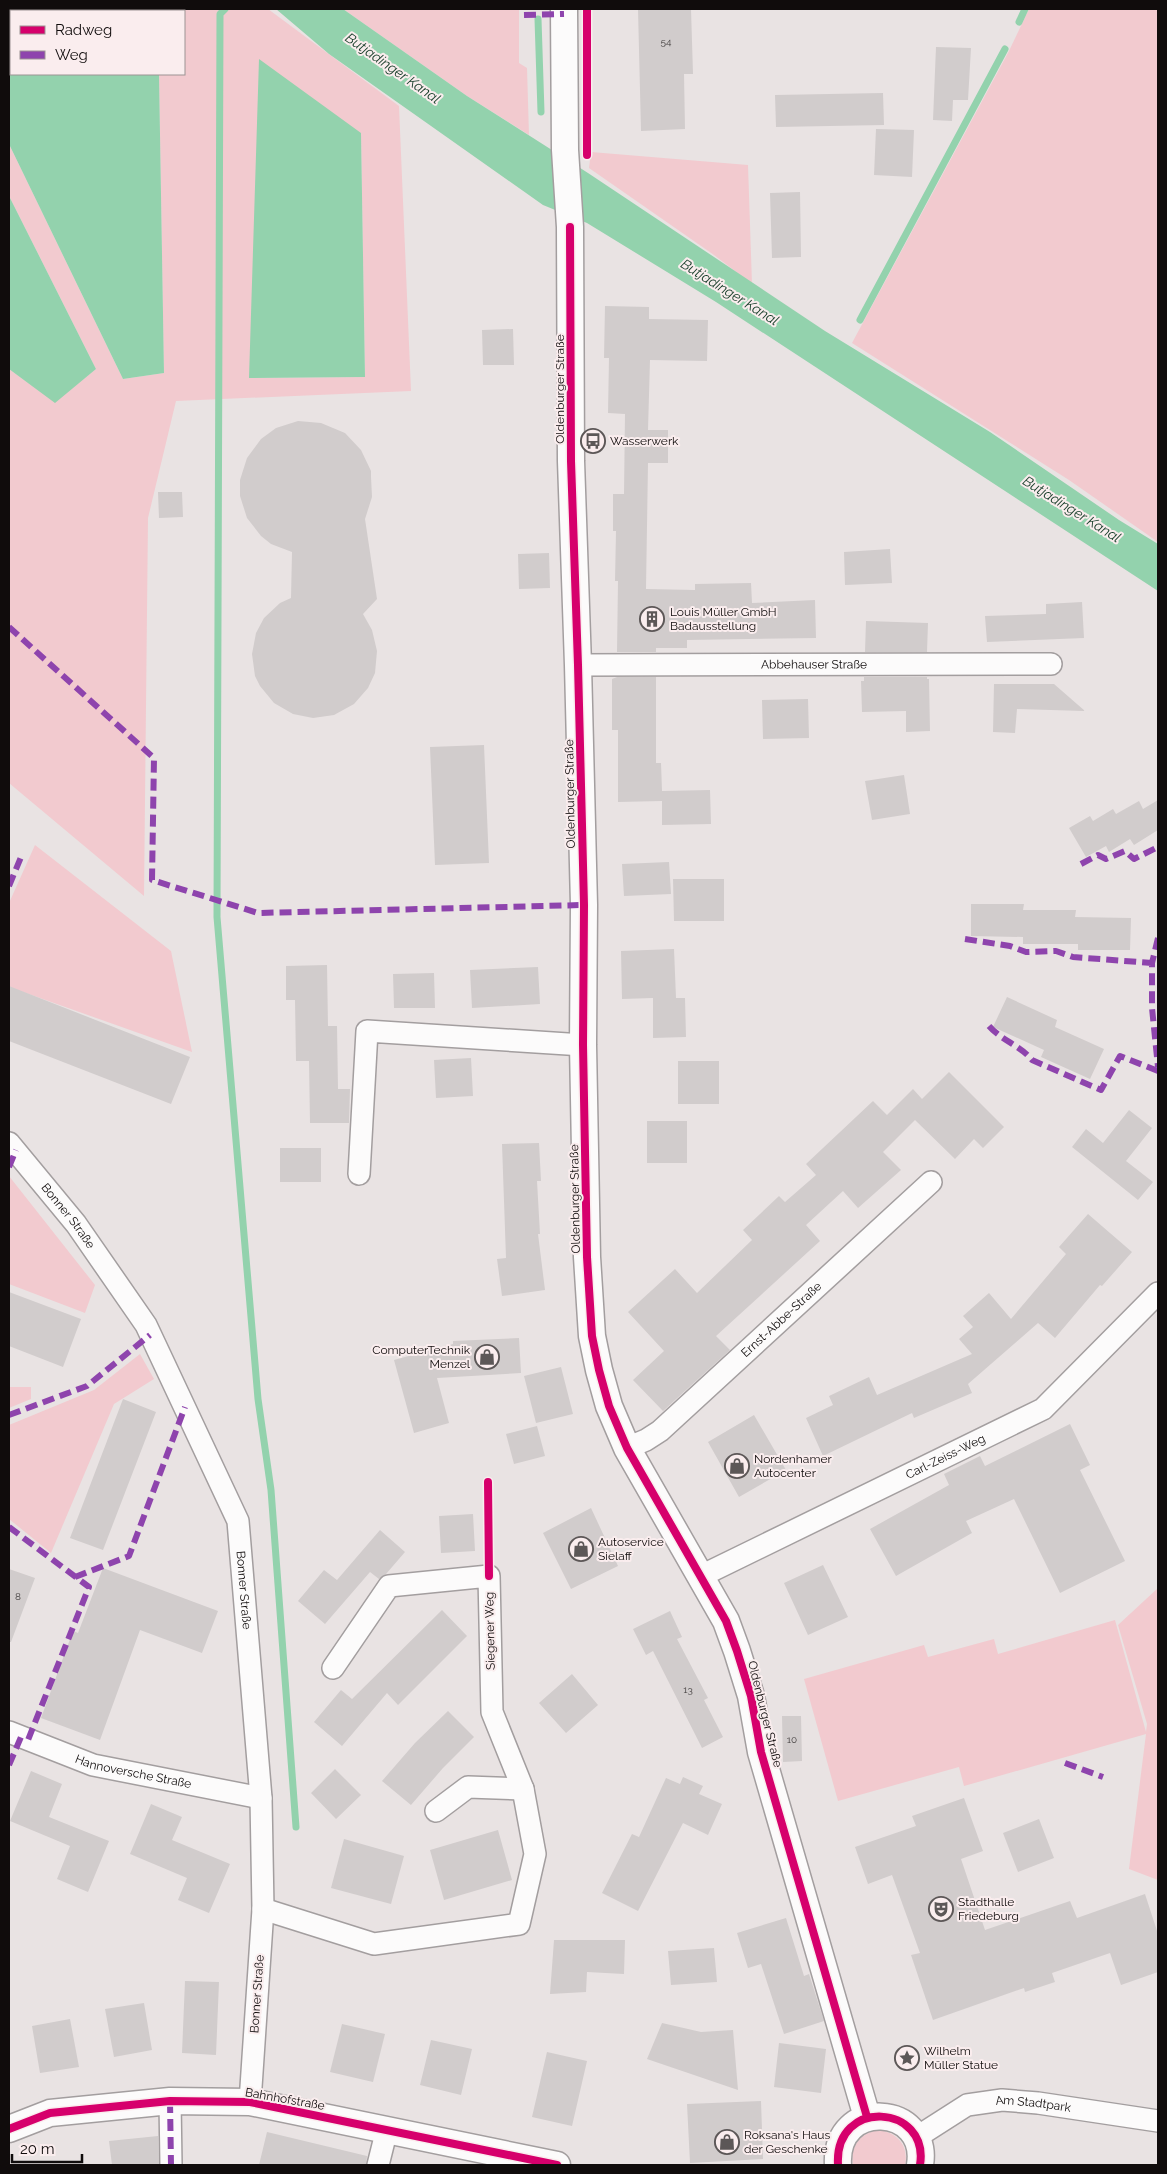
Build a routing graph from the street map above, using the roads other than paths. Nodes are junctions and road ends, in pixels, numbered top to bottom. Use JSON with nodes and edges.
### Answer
{"nodes":[{"id":1,"x":564,"y":9,"type":"edge"},
{"id":2,"x":1051,"y":664,"type":"dead end"},
{"id":3,"x":578,"y":665,"type":"junction"},
{"id":4,"x":583,"y":1045,"type":"junction"},
{"id":5,"x":9,"y":1144,"type":"edge"},
{"id":6,"x":358,"y":1174,"type":"dead end"},
{"id":7,"x":931,"y":1182,"type":"dead end"},
{"id":8,"x":1158,"y":1292,"type":"edge"},
{"id":9,"x":626,"y":1448,"type":"junction"},
{"id":10,"x":701,"y":1576,"type":"junction"},
{"id":11,"x":333,"y":1668,"type":"dead end"},
{"id":12,"x":9,"y":1732,"type":"edge"},
{"id":13,"x":523,"y":1789,"type":"junction"},
{"id":14,"x":261,"y":1798,"type":"junction"},
{"id":15,"x":436,"y":1811,"type":"dead end"},
{"id":16,"x":262,"y":1909,"type":"junction"},
{"id":17,"x":170,"y":2101,"type":"junction"},
{"id":18,"x":250,"y":2102,"type":"junction"},
{"id":19,"x":867,"y":2118,"type":"junction"},
{"id":20,"x":1158,"y":2121,"type":"edge"},
{"id":21,"x":9,"y":2129,"type":"edge"},
{"id":22,"x":387,"y":2129,"type":"junction"},
{"id":23,"x":916,"y":2137,"type":"junction"},
{"id":24,"x":171,"y":2165,"type":"edge"},
{"id":25,"x":378,"y":2165,"type":"edge"},
{"id":26,"x":557,"y":2165,"type":"edge"},
{"id":27,"x":838,"y":2165,"type":"edge"},
{"id":28,"x":920,"y":2165,"type":"edge"}],
"edges":[{"from":1,"to":3,"type":"street","name":"Oldenburger Straße"},
{"from":2,"to":3,"type":"street","name":"Abbehauser Straße"},
{"from":3,"to":4,"type":"street","name":"Oldenburger Straße"},
{"from":4,"to":6,"type":"street"},
{"from":4,"to":9,"type":"street","name":"Oldenburger Straße"},
{"from":5,"to":14,"type":"street","name":"Bonner Straße"},
{"from":7,"to":9,"type":"street","name":"Ernst-Abbe-Straße"},
{"from":8,"to":10,"type":"street","name":"Carl-Zeiss-Weg"},
{"from":9,"to":10,"type":"street","name":"Oldenburger Straße"},
{"from":10,"to":19,"type":"street","name":"Oldenburger Straße"},
{"from":11,"to":13,"type":"street","name":"Siegener Weg"},
{"from":12,"to":14,"type":"street","name":"Hannoversche Straße"},
{"from":13,"to":15,"type":"street"},
{"from":13,"to":16,"type":"street","name":"Siegener Weg"},
{"from":14,"to":16,"type":"street","name":"Bonner Straße"},
{"from":16,"to":18,"type":"street","name":"Bonner Straße"},
{"from":17,"to":18,"type":"street","name":"Bahnhofstraße"},
{"from":17,"to":21,"type":"street","name":"Bahnhofstraße"},
{"from":17,"to":24,"type":"street"},
{"from":18,"to":22,"type":"street","name":"Bahnhofstraße"},
{"from":19,"to":23,"type":"street"},
{"from":19,"to":27,"type":"street"},
{"from":20,"to":23,"type":"street","name":"Am Stadtpark"},
{"from":22,"to":25,"type":"street"},
{"from":22,"to":26,"type":"street","name":"Bahnhofstraße"},
{"from":23,"to":28,"type":"street"}]}
